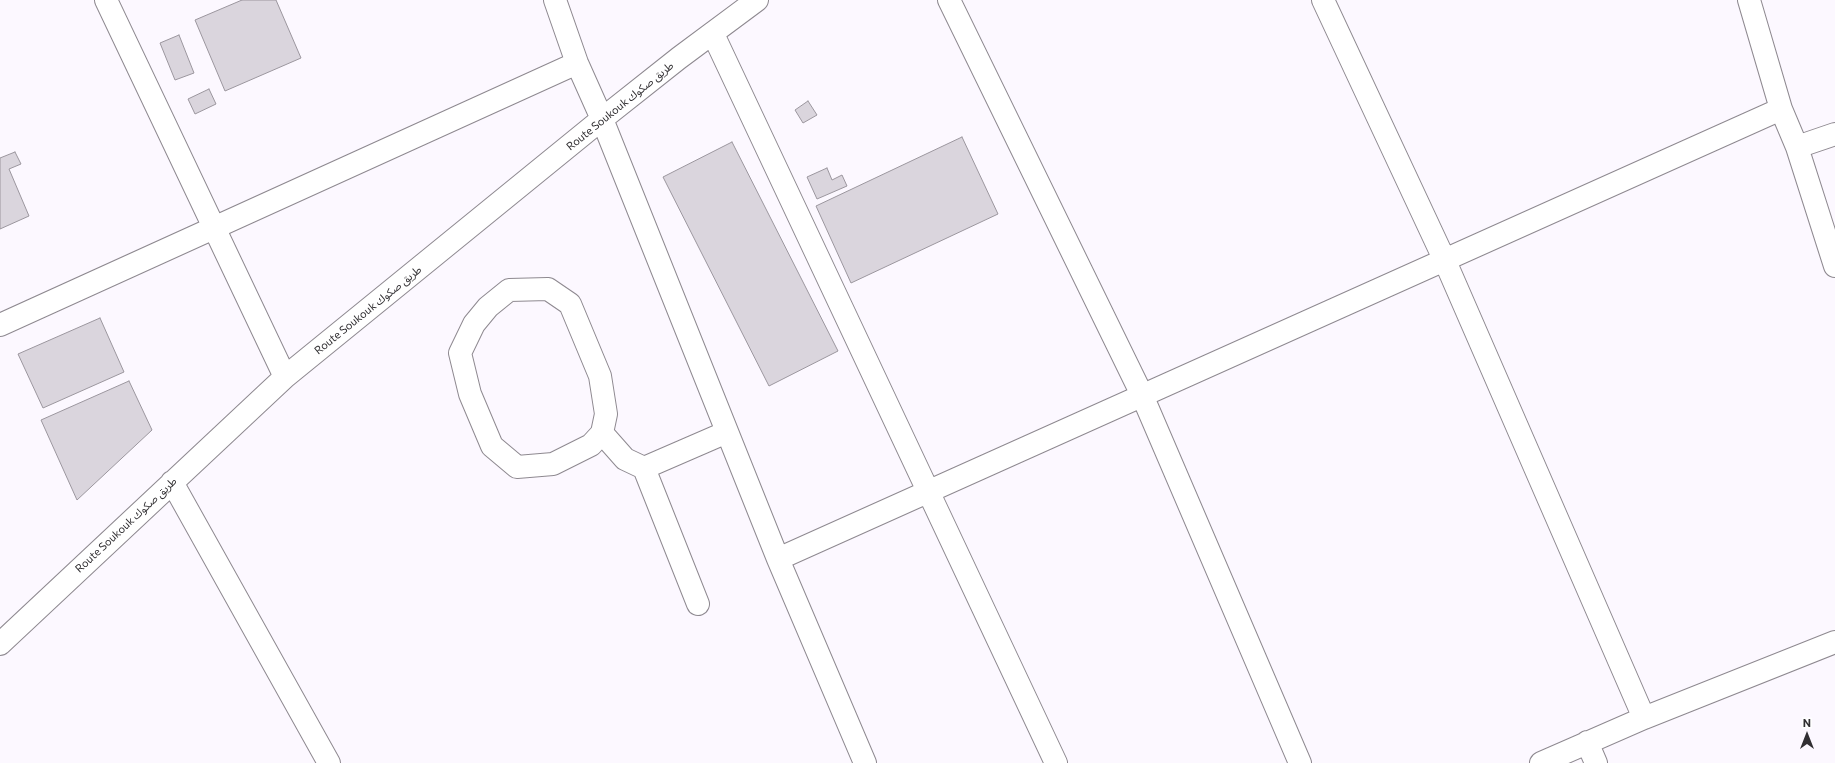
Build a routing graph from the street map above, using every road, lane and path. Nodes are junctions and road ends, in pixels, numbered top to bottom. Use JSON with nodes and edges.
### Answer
{"nodes":[{"id":1,"x":106,"y":0,"type":"edge"},
{"id":2,"x":555,"y":0,"type":"edge"},
{"id":3,"x":757,"y":0,"type":"edge"},
{"id":4,"x":949,"y":0,"type":"edge"},
{"id":5,"x":1324,"y":0,"type":"edge"},
{"id":6,"x":1749,"y":0,"type":"edge"},
{"id":7,"x":713,"y":34,"type":"junction"},
{"id":8,"x":577,"y":63,"type":"junction"},
{"id":9,"x":1781,"y":109,"type":"junction"},
{"id":10,"x":602,"y":119,"type":"junction"},
{"id":11,"x":1835,"y":134,"type":"edge"},
{"id":12,"x":1797,"y":146,"type":"junction"},
{"id":13,"x":215,"y":226,"type":"junction"},
{"id":14,"x":1445,"y":261,"type":"junction"},
{"id":15,"x":1835,"y":266,"type":"edge"},
{"id":16,"x":0,"y":325,"type":"edge"},
{"id":17,"x":285,"y":377,"type":"junction"},
{"id":18,"x":1142,"y":395,"type":"junction"},
{"id":19,"x":602,"y":432,"type":"junction"},
{"id":20,"x":728,"y":432,"type":"junction"},
{"id":21,"x":644,"y":468,"type":"junction"},
{"id":22,"x":172,"y":482,"type":"junction"},
{"id":23,"x":927,"y":491,"type":"junction"},
{"id":24,"x":778,"y":559,"type":"junction"},
{"id":25,"x":698,"y":604,"type":"dead end"},
{"id":26,"x":1835,"y":642,"type":"edge"},
{"id":27,"x":0,"y":644,"type":"edge"},
{"id":28,"x":1644,"y":718,"type":"junction"},
{"id":29,"x":1587,"y":742,"type":"junction"},
{"id":30,"x":329,"y":763,"type":"edge"},
{"id":31,"x":865,"y":763,"type":"edge"},
{"id":32,"x":1056,"y":763,"type":"edge"},
{"id":33,"x":1300,"y":763,"type":"edge"},
{"id":34,"x":1540,"y":763,"type":"edge"},
{"id":35,"x":1596,"y":763,"type":"edge"}],
"edges":[{"from":1,"to":13,"type":"street"},
{"from":2,"to":8,"type":"street"},
{"from":3,"to":7,"type":"street","name":"Route Soukouk طريق صكوك"},
{"from":4,"to":18,"type":"street"},
{"from":5,"to":14,"type":"street"},
{"from":6,"to":9,"type":"street"},
{"from":7,"to":10,"type":"street","name":"Route Soukouk طريق صكوك"},
{"from":7,"to":23,"type":"street"},
{"from":8,"to":10,"type":"street"},
{"from":8,"to":13,"type":"street"},
{"from":9,"to":12,"type":"street"},
{"from":9,"to":14,"type":"street"},
{"from":10,"to":17,"type":"street","name":"Route Soukouk طريق صكوك"},
{"from":10,"to":20,"type":"street"},
{"from":11,"to":12,"type":"street"},
{"from":12,"to":15,"type":"street"},
{"from":13,"to":16,"type":"street"},
{"from":13,"to":17,"type":"street"},
{"from":14,"to":18,"type":"street"},
{"from":14,"to":28,"type":"street"},
{"from":17,"to":22,"type":"street","name":"Route Soukouk طريق صكوك"},
{"from":18,"to":23,"type":"street"},
{"from":18,"to":33,"type":"street"},
{"from":19,"to":19,"type":"street"},
{"from":19,"to":21,"type":"street"},
{"from":20,"to":21,"type":"street"},
{"from":20,"to":24,"type":"street"},
{"from":21,"to":25,"type":"street"},
{"from":22,"to":27,"type":"street","name":"Route Soukouk طريق صكوك"},
{"from":22,"to":30,"type":"street"},
{"from":23,"to":24,"type":"street"},
{"from":23,"to":32,"type":"street"},
{"from":24,"to":31,"type":"street"},
{"from":26,"to":28,"type":"street"},
{"from":28,"to":29,"type":"street"},
{"from":29,"to":34,"type":"street"},
{"from":29,"to":35,"type":"street"}]}
